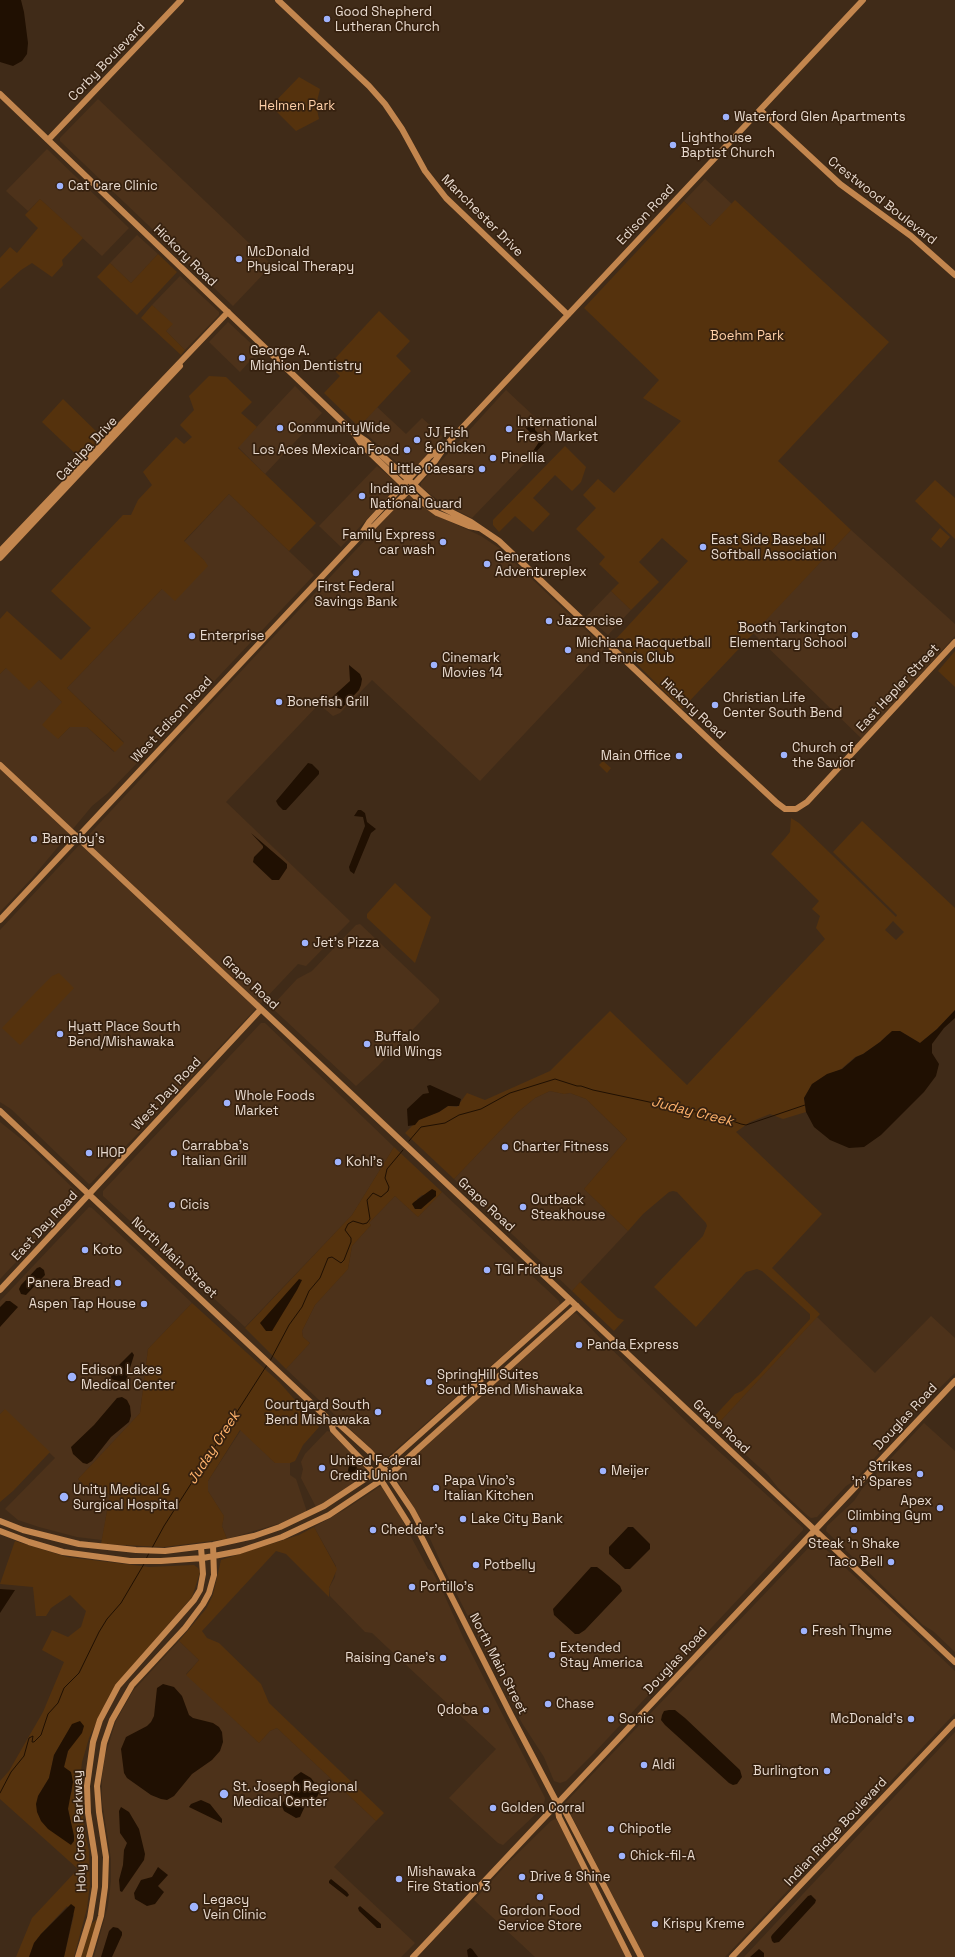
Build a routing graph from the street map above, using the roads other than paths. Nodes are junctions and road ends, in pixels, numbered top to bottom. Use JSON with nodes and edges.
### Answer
{"nodes":[{"id":1,"x":181,"y":0,"type":"edge"},
{"id":2,"x":278,"y":0,"type":"edge"},
{"id":3,"x":863,"y":0,"type":"edge"},
{"id":4,"x":0,"y":94,"type":"edge"},
{"id":5,"x":760,"y":110,"type":"junction"},
{"id":6,"x":48,"y":140,"type":"junction"},
{"id":7,"x":955,"y":275,"type":"edge"},
{"id":8,"x":228,"y":312,"type":"junction"},
{"id":9,"x":568,"y":315,"type":"junction"},
{"id":10,"x":188,"y":355,"type":"junction"},
{"id":11,"x":354,"y":433,"type":"junction"},
{"id":12,"x":446,"y":445,"type":"junction"},
{"id":13,"x":408,"y":480,"type":"junction"},
{"id":14,"x":403,"y":485,"type":"junction"},
{"id":15,"x":411,"y":487,"type":"junction"},
{"id":16,"x":360,"y":536,"type":"junction"},
{"id":17,"x":0,"y":551,"type":"edge"},
{"id":18,"x":0,"y":558,"type":"edge"},
{"id":19,"x":955,"y":642,"type":"edge"},
{"id":20,"x":0,"y":765,"type":"edge"},
{"id":21,"x":787,"y":809,"type":"joint"},
{"id":22,"x":77,"y":836,"type":"junction"},
{"id":23,"x":0,"y":920,"type":"edge"},
{"id":24,"x":261,"y":1009,"type":"junction"},
{"id":25,"x":0,"y":1111,"type":"edge"},
{"id":26,"x":90,"y":1194,"type":"junction"},
{"id":27,"x":0,"y":1290,"type":"edge"},
{"id":28,"x":570,"y":1300,"type":"junction"},
{"id":29,"x":577,"y":1306,"type":"junction"},
{"id":30,"x":955,"y":1381,"type":"edge"},
{"id":31,"x":331,"y":1422,"type":"junction"},
{"id":32,"x":383,"y":1467,"type":"junction"},
{"id":33,"x":375,"y":1473,"type":"junction"},
{"id":34,"x":389,"y":1475,"type":"junction"},
{"id":35,"x":381,"y":1480,"type":"junction"},
{"id":36,"x":0,"y":1521,"type":"edge"},
{"id":37,"x":815,"y":1530,"type":"junction"},
{"id":38,"x":0,"y":1531,"type":"edge"},
{"id":39,"x":420,"y":1534,"type":"junction"},
{"id":40,"x":213,"y":1545,"type":"junction"},
{"id":41,"x":201,"y":1547,"type":"junction"},
{"id":42,"x":215,"y":1556,"type":"junction"},
{"id":43,"x":203,"y":1558,"type":"junction"},
{"id":44,"x":955,"y":1662,"type":"edge"},
{"id":45,"x":955,"y":1722,"type":"edge"},
{"id":46,"x":557,"y":1803,"type":"junction"},
{"id":47,"x":78,"y":1957,"type":"edge"},
{"id":48,"x":90,"y":1957,"type":"edge"},
{"id":49,"x":413,"y":1957,"type":"edge"},
{"id":50,"x":629,"y":1957,"type":"edge"},
{"id":51,"x":641,"y":1957,"type":"edge"},
{"id":52,"x":732,"y":1957,"type":"edge"}],
"edges":[{"from":1,"to":6,"type":"street","name":"Corby Boulevard"},
{"from":2,"to":9,"type":"street","name":"Manchester Drive"},
{"from":3,"to":5,"type":"street","name":"Edison Road"},
{"from":4,"to":6,"type":"street","name":"Hickory Road"},
{"from":5,"to":7,"type":"street","name":"Crestwood Boulevard"},
{"from":5,"to":9,"type":"street","name":"Edison Road"},
{"from":6,"to":8,"type":"street","name":"Hickory Road"},
{"from":8,"to":10,"type":"street","name":"Catalpa Drive"},
{"from":8,"to":11,"type":"street","name":"Hickory Road"},
{"from":9,"to":12,"type":"street","name":"Edison Road"},
{"from":10,"to":17,"type":"street","name":"Catalpa Drive"},
{"from":10,"to":18,"type":"street","name":"Catalpa Drive"},
{"from":11,"to":13,"type":"street","name":"Hickory Road"},
{"from":11,"to":14,"type":"street","name":"Hickory Road"},
{"from":12,"to":13,"type":"street","name":"Edison Road"},
{"from":12,"to":15,"type":"street","name":"Edison Road"},
{"from":13,"to":14,"type":"street","name":"Edison Road"},
{"from":13,"to":15,"type":"street","name":"Hickory Road"},
{"from":14,"to":15,"type":"street","name":"Hickory Road"},
{"from":14,"to":16,"type":"street","name":"West Edison Road"},
{"from":15,"to":16,"type":"street","name":"West Edison Road"},
{"from":15,"to":21,"type":"street","name":"Hickory Road"},
{"from":16,"to":22,"type":"street","name":"West Edison Road"},
{"from":19,"to":21,"type":"street","name":"East Hepler Street"},
{"from":20,"to":22,"type":"street","name":"Grape Road"},
{"from":22,"to":23,"type":"street","name":"West Edison Road"},
{"from":22,"to":24,"type":"street","name":"Grape Road"},
{"from":24,"to":26,"type":"street","name":"West Day Road"},
{"from":24,"to":28,"type":"street","name":"Grape Road"},
{"from":25,"to":26,"type":"street","name":"North Main Street"},
{"from":26,"to":27,"type":"street","name":"East Day Road"},
{"from":26,"to":31,"type":"street","name":"North Main Street"},
{"from":28,"to":29,"type":"street","name":"Grape Road"},
{"from":28,"to":32,"type":"street"},
{"from":29,"to":34,"type":"street"},
{"from":29,"to":37,"type":"street","name":"Grape Road"},
{"from":30,"to":37,"type":"street","name":"Douglas Road"},
{"from":31,"to":32,"type":"street","name":"North Main Street"},
{"from":31,"to":33,"type":"street","name":"North Main Street"},
{"from":32,"to":33,"type":"street"},
{"from":32,"to":34,"type":"street","name":"North Main Street"},
{"from":33,"to":35,"type":"street","name":"North Main Street"},
{"from":33,"to":40,"type":"street"},
{"from":34,"to":35,"type":"street"},
{"from":34,"to":39,"type":"street","name":"North Main Street"},
{"from":35,"to":39,"type":"street","name":"North Main Street"},
{"from":35,"to":42,"type":"street"},
{"from":36,"to":41,"type":"street"},
{"from":37,"to":44,"type":"street","name":"Grape Road"},
{"from":37,"to":46,"type":"street","name":"Douglas Road"},
{"from":38,"to":43,"type":"street"},
{"from":39,"to":46,"type":"street","name":"North Main Street"},
{"from":40,"to":41,"type":"street"},
{"from":40,"to":42,"type":"street","name":"Holy Cross Parkway"},
{"from":41,"to":43,"type":"street","name":"Holy Cross Parkway"},
{"from":42,"to":43,"type":"street"},
{"from":42,"to":48,"type":"street","name":"Holy Cross Parkway"},
{"from":43,"to":47,"type":"street","name":"Holy Cross Parkway"},
{"from":45,"to":52,"type":"street","name":"Indian Ridge Boulevard"},
{"from":46,"to":49,"type":"street","name":"Douglas Road"},
{"from":46,"to":50,"type":"street","name":"North Main Street"},
{"from":46,"to":51,"type":"street","name":"North Main Street"}]}
